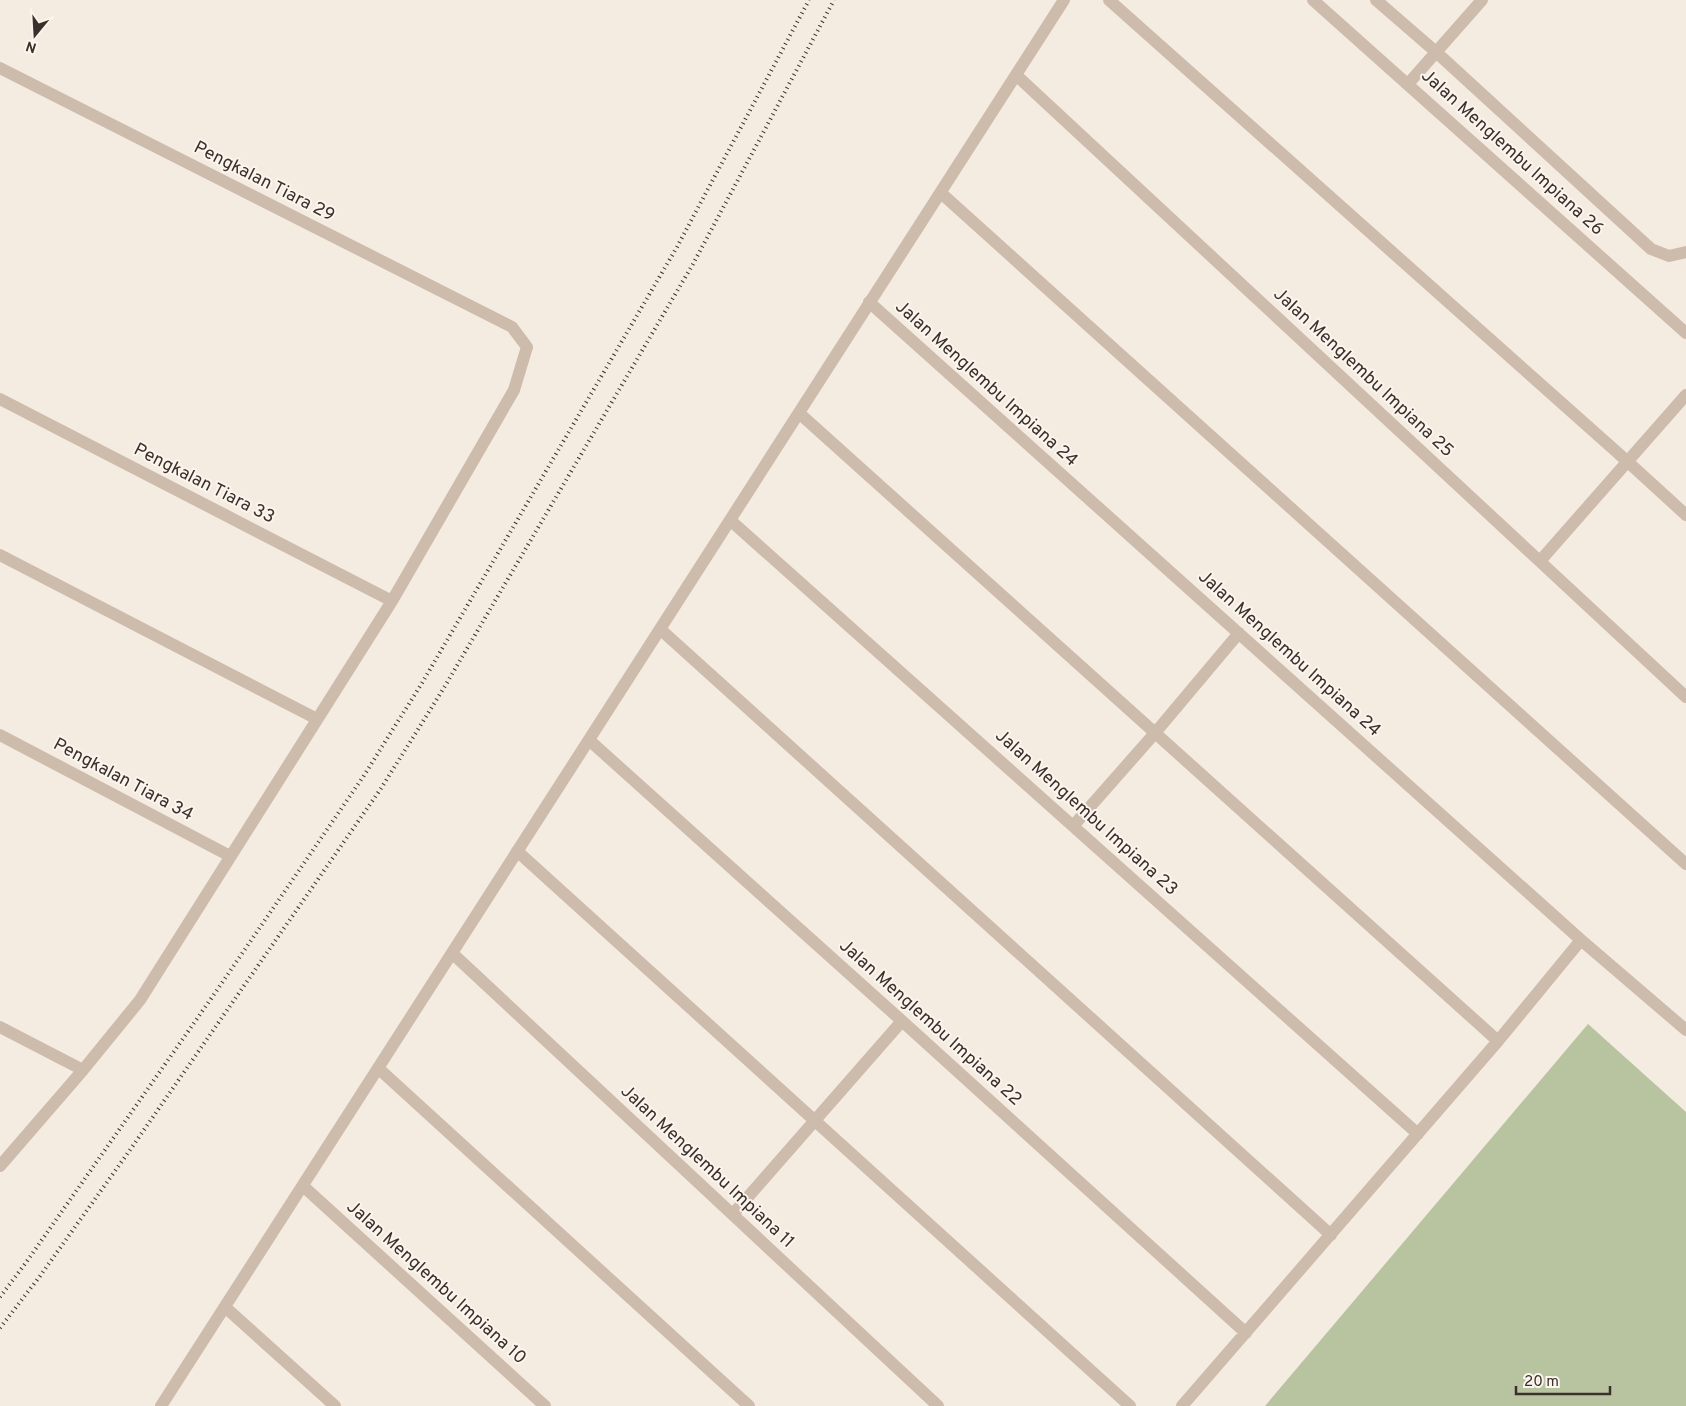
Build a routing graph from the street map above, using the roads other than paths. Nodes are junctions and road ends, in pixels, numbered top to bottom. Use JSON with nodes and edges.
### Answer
{"nodes":[{"id":1,"x":1064,"y":0,"type":"edge"},
{"id":2,"x":1109,"y":0,"type":"edge"},
{"id":3,"x":1313,"y":0,"type":"edge"},
{"id":4,"x":1376,"y":0,"type":"edge"},
{"id":5,"x":1482,"y":0,"type":"edge"},
{"id":6,"x":1436,"y":52,"type":"junction"},
{"id":7,"x":0,"y":68,"type":"edge"},
{"id":8,"x":1016,"y":76,"type":"junction"},
{"id":9,"x":1408,"y":84,"type":"junction"},
{"id":10,"x":941,"y":193,"type":"junction"},
{"id":11,"x":1686,"y":252,"type":"edge"},
{"id":12,"x":869,"y":302,"type":"junction"},
{"id":13,"x":1686,"y":333,"type":"edge"},
{"id":14,"x":1686,"y":395,"type":"edge"},
{"id":15,"x":0,"y":398,"type":"edge"},
{"id":16,"x":799,"y":413,"type":"junction"},
{"id":17,"x":1628,"y":462,"type":"junction"},
{"id":18,"x":1686,"y":516,"type":"edge"},
{"id":19,"x":730,"y":520,"type":"junction"},
{"id":20,"x":0,"y":555,"type":"edge"},
{"id":21,"x":1540,"y":561,"type":"junction"},
{"id":22,"x":392,"y":601,"type":"junction"},
{"id":23,"x":660,"y":629,"type":"junction"},
{"id":24,"x":1239,"y":632,"type":"junction"},
{"id":25,"x":1686,"y":697,"type":"edge"},
{"id":26,"x":317,"y":719,"type":"junction"},
{"id":27,"x":1155,"y":733,"type":"junction"},
{"id":28,"x":0,"y":735,"type":"edge"},
{"id":29,"x":589,"y":740,"type":"junction"},
{"id":30,"x":1074,"y":825,"type":"junction"},
{"id":31,"x":517,"y":851,"type":"junction"},
{"id":32,"x":230,"y":856,"type":"junction"},
{"id":33,"x":1686,"y":864,"type":"edge"},
{"id":34,"x":1581,"y":940,"type":"junction"},
{"id":35,"x":452,"y":953,"type":"junction"},
{"id":36,"x":902,"y":1021,"type":"junction"},
{"id":37,"x":0,"y":1027,"type":"edge"},
{"id":38,"x":1686,"y":1030,"type":"edge"},
{"id":39,"x":1498,"y":1041,"type":"junction"},
{"id":40,"x":378,"y":1068,"type":"junction"},
{"id":41,"x":83,"y":1070,"type":"junction"},
{"id":42,"x":815,"y":1121,"type":"junction"},
{"id":43,"x":1418,"y":1134,"type":"junction"},
{"id":44,"x":0,"y":1166,"type":"edge"},
{"id":45,"x":303,"y":1186,"type":"junction"},
{"id":46,"x":733,"y":1214,"type":"junction"},
{"id":47,"x":1331,"y":1235,"type":"junction"},
{"id":48,"x":225,"y":1307,"type":"junction"},
{"id":49,"x":1246,"y":1333,"type":"junction"},
{"id":50,"x":161,"y":1406,"type":"edge"},
{"id":51,"x":335,"y":1406,"type":"edge"},
{"id":52,"x":545,"y":1406,"type":"edge"},
{"id":53,"x":749,"y":1406,"type":"edge"},
{"id":54,"x":938,"y":1406,"type":"edge"},
{"id":55,"x":1130,"y":1406,"type":"edge"},
{"id":56,"x":1182,"y":1406,"type":"edge"}],
"edges":[{"from":1,"to":8,"type":"street"},
{"from":2,"to":17,"type":"street"},
{"from":3,"to":9,"type":"street","name":"Jalan Menglembu Impiana 26"},
{"from":4,"to":6,"type":"street"},
{"from":5,"to":6,"type":"street"},
{"from":6,"to":9,"type":"street"},
{"from":6,"to":11,"type":"street"},
{"from":7,"to":22,"type":"street","name":"Pengkalan Tiara 29"},
{"from":8,"to":10,"type":"street"},
{"from":8,"to":21,"type":"street","name":"Jalan Menglembu Impiana 25"},
{"from":9,"to":13,"type":"street","name":"Jalan Menglembu Impiana 26"},
{"from":10,"to":12,"type":"street"},
{"from":10,"to":33,"type":"street"},
{"from":12,"to":16,"type":"street"},
{"from":12,"to":24,"type":"street","name":"Jalan Menglembu Impiana 24"},
{"from":14,"to":17,"type":"street"},
{"from":15,"to":22,"type":"street","name":"Pengkalan Tiara 33"},
{"from":16,"to":19,"type":"street"},
{"from":16,"to":27,"type":"street"},
{"from":17,"to":18,"type":"street"},
{"from":17,"to":21,"type":"street"},
{"from":19,"to":23,"type":"street"},
{"from":19,"to":30,"type":"street","name":"Jalan Menglembu Impiana 23"},
{"from":20,"to":26,"type":"street"},
{"from":21,"to":25,"type":"street","name":"Jalan Menglembu Impiana 25"},
{"from":22,"to":26,"type":"street"},
{"from":23,"to":29,"type":"street"},
{"from":23,"to":47,"type":"street"},
{"from":24,"to":27,"type":"street"},
{"from":24,"to":34,"type":"street","name":"Jalan Menglembu Impiana 24"},
{"from":26,"to":32,"type":"street"},
{"from":27,"to":30,"type":"street"},
{"from":27,"to":39,"type":"street"},
{"from":28,"to":32,"type":"street","name":"Pengkalan Tiara 34"},
{"from":29,"to":31,"type":"street"},
{"from":29,"to":36,"type":"street","name":"Jalan Menglembu Impiana 22"},
{"from":30,"to":43,"type":"street","name":"Jalan Menglembu Impiana 23"},
{"from":31,"to":35,"type":"street"},
{"from":31,"to":42,"type":"street"},
{"from":32,"to":41,"type":"street"},
{"from":34,"to":38,"type":"street","name":"Jalan Menglembu Impiana 24"},
{"from":34,"to":39,"type":"street"},
{"from":35,"to":40,"type":"street"},
{"from":35,"to":46,"type":"street","name":"Jalan Menglembu Impiana 11"},
{"from":36,"to":42,"type":"street"},
{"from":36,"to":49,"type":"street","name":"Jalan Menglembu Impiana 22"},
{"from":37,"to":41,"type":"street"},
{"from":39,"to":43,"type":"street"},
{"from":40,"to":45,"type":"street"},
{"from":40,"to":53,"type":"street"},
{"from":41,"to":44,"type":"street"},
{"from":42,"to":46,"type":"street"},
{"from":42,"to":55,"type":"street"},
{"from":43,"to":47,"type":"street"},
{"from":45,"to":48,"type":"street"},
{"from":45,"to":52,"type":"street","name":"Jalan Menglembu Impiana 10"},
{"from":46,"to":54,"type":"street","name":"Jalan Menglembu Impiana 11"},
{"from":47,"to":49,"type":"street"},
{"from":48,"to":50,"type":"street"},
{"from":48,"to":51,"type":"street"},
{"from":49,"to":56,"type":"street"}]}
